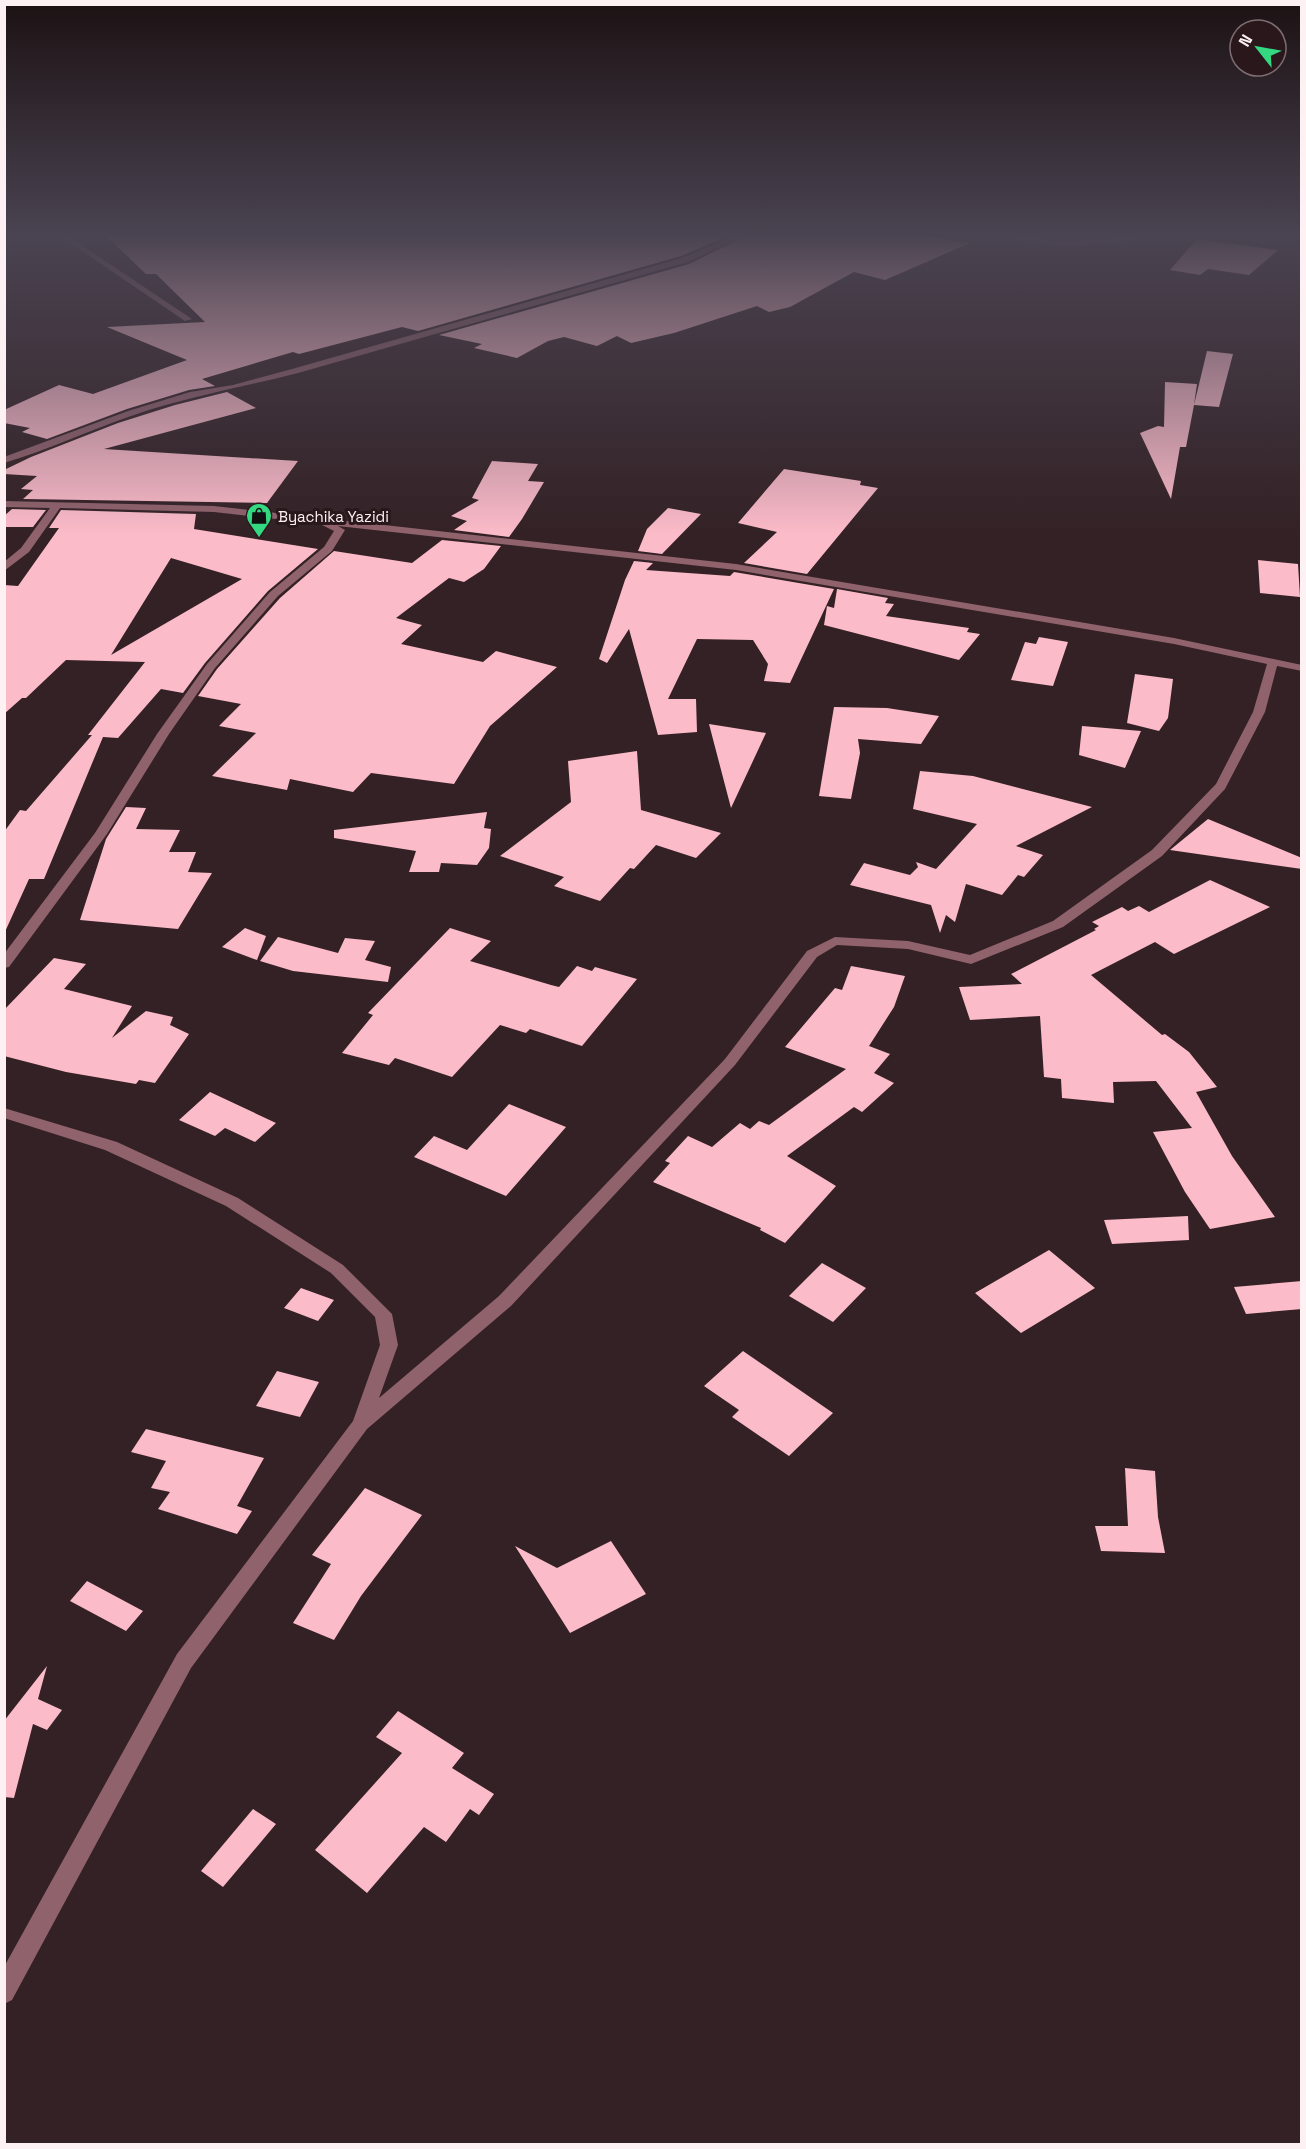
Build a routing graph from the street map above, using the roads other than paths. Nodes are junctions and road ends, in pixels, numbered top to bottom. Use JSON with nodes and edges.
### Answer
{"nodes":[{"id":1,"x":425,"y":334,"type":"edge"},
{"id":2,"x":4,"y":460,"type":"edge"},
{"id":3,"x":4,"y":504,"type":"edge"},
{"id":4,"x":57,"y":505,"type":"junction"},
{"id":5,"x":320,"y":521,"type":"junction"},
{"id":6,"x":4,"y":568,"type":"edge"},
{"id":7,"x":1273,"y":662,"type":"junction"},
{"id":8,"x":1302,"y":668,"type":"edge"},
{"id":9,"x":4,"y":964,"type":"edge"},
{"id":10,"x":4,"y":1113,"type":"edge"},
{"id":11,"x":361,"y":1424,"type":"junction"},
{"id":12,"x":4,"y":1992,"type":"edge"}],
"edges":[{"from":1,"to":2,"type":"street"},
{"from":3,"to":4,"type":"street"},
{"from":4,"to":5,"type":"street"},
{"from":4,"to":6,"type":"street"},
{"from":5,"to":7,"type":"street"},
{"from":5,"to":9,"type":"street"},
{"from":7,"to":8,"type":"street"},
{"from":7,"to":11,"type":"street"},
{"from":10,"to":11,"type":"street"},
{"from":11,"to":12,"type":"street"}]}
